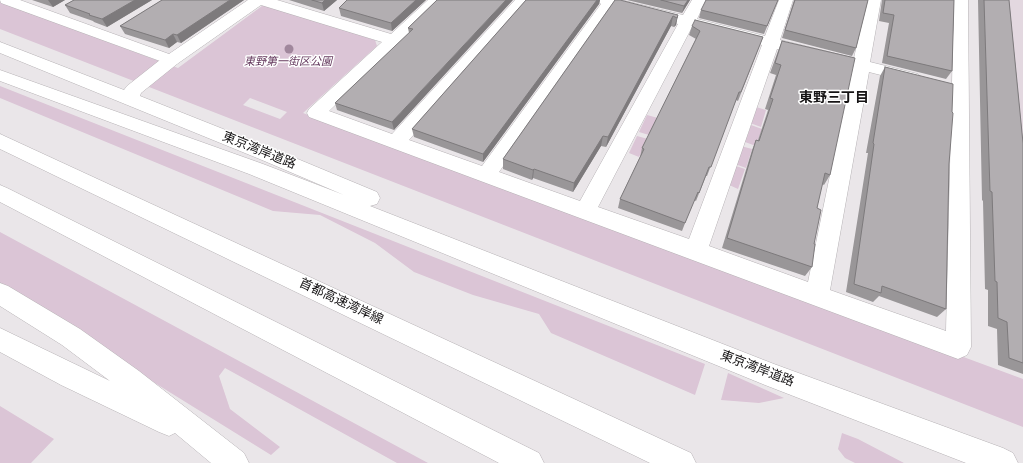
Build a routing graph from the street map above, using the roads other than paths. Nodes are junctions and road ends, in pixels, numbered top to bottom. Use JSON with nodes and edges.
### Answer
{"nodes":[{"id":1,"x":6,"y":0,"type":"edge"},
{"id":2,"x":258,"y":0,"type":"edge"},
{"id":3,"x":262,"y":0,"type":"edge"},
{"id":4,"x":437,"y":0,"type":"edge"},
{"id":5,"x":523,"y":0,"type":"edge"},
{"id":6,"x":699,"y":0,"type":"edge"},
{"id":7,"x":786,"y":0,"type":"edge"},
{"id":8,"x":874,"y":0,"type":"edge"},
{"id":9,"x":961,"y":0,"type":"edge"},
{"id":10,"x":608,"y":1,"type":"edge"},
{"id":11,"x":68,"y":6,"type":"edge"},
{"id":12,"x":51,"y":16,"type":"junction"},
{"id":13,"x":688,"y":21,"type":"junction"},
{"id":14,"x":393,"y":40,"type":"junction"},
{"id":15,"x":771,"y":42,"type":"junction"},
{"id":16,"x":0,"y":47,"type":"edge"},
{"id":17,"x":171,"y":60,"type":"junction"},
{"id":18,"x":862,"y":65,"type":"junction"},
{"id":19,"x":0,"y":75,"type":"edge"},
{"id":20,"x":946,"y":86,"type":"junction"},
{"id":21,"x":130,"y":98,"type":"junction"},
{"id":22,"x":0,"y":142,"type":"edge"},
{"id":23,"x":396,"y":142,"type":"junction"},
{"id":24,"x":486,"y":175,"type":"junction"},
{"id":25,"x":0,"y":193,"type":"edge"},
{"id":26,"x":585,"y":211,"type":"junction"},
{"id":27,"x":696,"y":251,"type":"junction"},
{"id":28,"x":511,"y":271,"type":"junction"},
{"id":29,"x":0,"y":293,"type":"edge"},
{"id":30,"x":817,"y":295,"type":"junction"},
{"id":31,"x":0,"y":339,"type":"edge"},
{"id":32,"x":201,"y":436,"type":"junction"},
{"id":33,"x":234,"y":463,"type":"edge"},
{"id":34,"x":530,"y":463,"type":"edge"},
{"id":35,"x":681,"y":463,"type":"edge"},
{"id":36,"x":1003,"y":463,"type":"edge"}],
"edges":[{"from":1,"to":12,"type":"main road"},
{"from":2,"to":17,"type":"main road"},
{"from":3,"to":14,"type":"main road"},
{"from":4,"to":14,"type":"main road"},
{"from":5,"to":23,"type":"main road"},
{"from":6,"to":13,"type":"main road"},
{"from":7,"to":15,"type":"main road"},
{"from":8,"to":18,"type":"main road"},
{"from":9,"to":20,"type":"main road"},
{"from":10,"to":13,"type":"main road"},
{"from":10,"to":24,"type":"main road"},
{"from":11,"to":12,"type":"main road"},
{"from":12,"to":17,"type":"main road"},
{"from":13,"to":15,"type":"main road"},
{"from":13,"to":26,"type":"main road"},
{"from":14,"to":23,"type":"main road"},
{"from":15,"to":18,"type":"main road"},
{"from":15,"to":27,"type":"main road"},
{"from":16,"to":21,"type":"main road","name":"東京湾岸道路"},
{"from":17,"to":21,"type":"main road"},
{"from":18,"to":20,"type":"main road"},
{"from":18,"to":30,"type":"main road"},
{"from":19,"to":28,"type":"main road","name":"東京湾岸道路"},
{"from":20,"to":30,"type":"main road"},
{"from":21,"to":28,"type":"main road","name":"東京湾岸道路"},
{"from":22,"to":35,"type":"main road","name":"首都高速湾岸線"},
{"from":23,"to":24,"type":"main road"},
{"from":24,"to":26,"type":"main road"},
{"from":25,"to":34,"type":"main road"},
{"from":26,"to":27,"type":"main road"},
{"from":27,"to":30,"type":"main road"},
{"from":28,"to":36,"type":"main road","name":"東京湾岸道路"},
{"from":29,"to":32,"type":"main road"},
{"from":31,"to":32,"type":"main road"},
{"from":32,"to":33,"type":"main road"}]}
